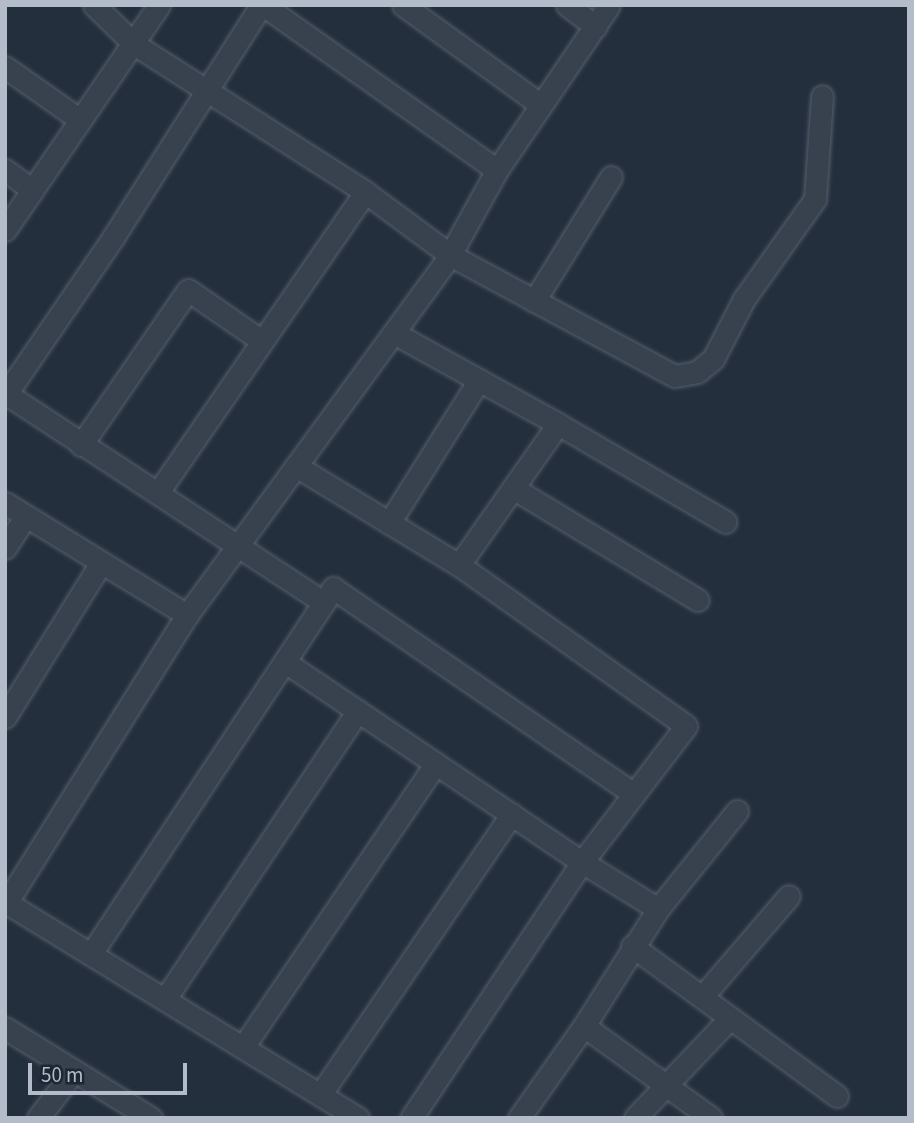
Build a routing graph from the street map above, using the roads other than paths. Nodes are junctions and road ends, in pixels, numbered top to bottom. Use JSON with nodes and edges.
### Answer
{"nodes":[{"id":1,"x":94,"y":5,"type":"edge"},
{"id":2,"x":159,"y":5,"type":"edge"},
{"id":3,"x":262,"y":5,"type":"edge"},
{"id":4,"x":403,"y":5,"type":"edge"},
{"id":5,"x":567,"y":5,"type":"edge"},
{"id":6,"x":609,"y":5,"type":"edge"},
{"id":7,"x":596,"y":27,"type":"junction"},
{"id":8,"x":134,"y":44,"type":"junction"},
{"id":9,"x":5,"y":68,"type":"edge"},
{"id":10,"x":209,"y":88,"type":"junction"},
{"id":11,"x":822,"y":96,"type":"dead end"},
{"id":12,"x":541,"y":105,"type":"junction"},
{"id":13,"x":80,"y":120,"type":"junction"},
{"id":14,"x":5,"y":170,"type":"edge"},
{"id":15,"x":497,"y":170,"type":"junction"},
{"id":16,"x":611,"y":177,"type":"dead end"},
{"id":17,"x":33,"y":190,"type":"junction"},
{"id":18,"x":365,"y":192,"type":"junction"},
{"id":19,"x":5,"y":230,"type":"edge"},
{"id":20,"x":450,"y":255,"type":"junction"},
{"id":21,"x":534,"y":301,"type":"junction"},
{"id":22,"x":394,"y":333,"type":"junction"},
{"id":23,"x":262,"y":341,"type":"junction"},
{"id":24,"x":479,"y":380,"type":"junction"},
{"id":25,"x":6,"y":393,"type":"edge"},
{"id":26,"x":558,"y":425,"type":"junction"},
{"id":27,"x":80,"y":445,"type":"junction"},
{"id":28,"x":296,"y":466,"type":"junction"},
{"id":29,"x":513,"y":488,"type":"junction"},
{"id":30,"x":159,"y":491,"type":"junction"},
{"id":31,"x":5,"y":503,"type":"edge"},
{"id":32,"x":26,"y":516,"type":"junction"},
{"id":33,"x":389,"y":523,"type":"junction"},
{"id":34,"x":726,"y":523,"type":"dead end"},
{"id":35,"x":240,"y":545,"type":"junction"},
{"id":36,"x":5,"y":548,"type":"edge"},
{"id":37,"x":101,"y":563,"type":"junction"},
{"id":38,"x":458,"y":565,"type":"junction"},
{"id":39,"x":698,"y":600,"type":"dead end"},
{"id":40,"x":323,"y":602,"type":"junction"},
{"id":41,"x":187,"y":615,"type":"junction"},
{"id":42,"x":285,"y":662,"type":"junction"},
{"id":43,"x":358,"y":711,"type":"junction"},
{"id":44,"x":5,"y":718,"type":"edge"},
{"id":45,"x":436,"y":763,"type":"junction"},
{"id":46,"x":632,"y":793,"type":"junction"},
{"id":47,"x":737,"y":811,"type":"dead end"},
{"id":48,"x":512,"y":814,"type":"junction"},
{"id":49,"x":582,"y":862,"type":"junction"},
{"id":50,"x":789,"y":895,"type":"dead end"},
{"id":51,"x":6,"y":904,"type":"edge"},
{"id":52,"x":658,"y":909,"type":"junction"},
{"id":53,"x":632,"y":946,"type":"junction"},
{"id":54,"x":91,"y":954,"type":"junction"},
{"id":55,"x":702,"y":997,"type":"junction"},
{"id":56,"x":165,"y":999,"type":"junction"},
{"id":57,"x":730,"y":1018,"type":"junction"},
{"id":58,"x":584,"y":1026,"type":"junction"},
{"id":59,"x":5,"y":1028,"type":"edge"},
{"id":60,"x":243,"y":1047,"type":"junction"},
{"id":61,"x":74,"y":1071,"type":"junction"},
{"id":62,"x":663,"y":1084,"type":"junction"},
{"id":63,"x":320,"y":1095,"type":"junction"},
{"id":64,"x":837,"y":1096,"type":"dead end"},
{"id":65,"x":38,"y":1118,"type":"edge"},
{"id":66,"x":151,"y":1118,"type":"edge"},
{"id":67,"x":358,"y":1118,"type":"edge"},
{"id":68,"x":411,"y":1118,"type":"edge"},
{"id":69,"x":519,"y":1118,"type":"edge"},
{"id":70,"x":635,"y":1118,"type":"edge"},
{"id":71,"x":711,"y":1118,"type":"edge"}],
"edges":[{"from":1,"to":8,"type":"street"},
{"from":2,"to":8,"type":"street"},
{"from":3,"to":10,"type":"street"},
{"from":3,"to":15,"type":"street"},
{"from":4,"to":12,"type":"street"},
{"from":5,"to":7,"type":"street"},
{"from":6,"to":7,"type":"street"},
{"from":7,"to":12,"type":"street"},
{"from":8,"to":10,"type":"street"},
{"from":8,"to":13,"type":"street"},
{"from":9,"to":13,"type":"street"},
{"from":10,"to":18,"type":"street"},
{"from":10,"to":25,"type":"street"},
{"from":11,"to":21,"type":"street"},
{"from":12,"to":15,"type":"street"},
{"from":13,"to":17,"type":"street"},
{"from":14,"to":17,"type":"street"},
{"from":15,"to":20,"type":"street"},
{"from":16,"to":21,"type":"street"},
{"from":17,"to":19,"type":"street"},
{"from":18,"to":20,"type":"street"},
{"from":18,"to":23,"type":"street"},
{"from":20,"to":21,"type":"street"},
{"from":20,"to":22,"type":"street"},
{"from":22,"to":24,"type":"street"},
{"from":22,"to":28,"type":"street"},
{"from":23,"to":27,"type":"street"},
{"from":23,"to":30,"type":"street"},
{"from":24,"to":26,"type":"street"},
{"from":24,"to":33,"type":"street"},
{"from":25,"to":27,"type":"street"},
{"from":26,"to":29,"type":"street"},
{"from":26,"to":34,"type":"street"},
{"from":27,"to":30,"type":"street"},
{"from":28,"to":33,"type":"street"},
{"from":28,"to":35,"type":"street"},
{"from":29,"to":38,"type":"street"},
{"from":29,"to":39,"type":"street"},
{"from":30,"to":35,"type":"street"},
{"from":31,"to":32,"type":"street"},
{"from":32,"to":36,"type":"street"},
{"from":32,"to":37,"type":"street"},
{"from":33,"to":38,"type":"street"},
{"from":35,"to":40,"type":"street"},
{"from":35,"to":41,"type":"street"},
{"from":37,"to":41,"type":"street"},
{"from":37,"to":44,"type":"street"},
{"from":38,"to":46,"type":"street"},
{"from":40,"to":42,"type":"street"},
{"from":40,"to":46,"type":"street"},
{"from":41,"to":51,"type":"street"},
{"from":42,"to":43,"type":"street"},
{"from":42,"to":54,"type":"street"},
{"from":43,"to":45,"type":"street"},
{"from":43,"to":56,"type":"street"},
{"from":45,"to":48,"type":"street"},
{"from":45,"to":60,"type":"street"},
{"from":46,"to":49,"type":"street"},
{"from":47,"to":52,"type":"street"},
{"from":48,"to":49,"type":"street"},
{"from":48,"to":63,"type":"street"},
{"from":49,"to":52,"type":"street"},
{"from":49,"to":68,"type":"street"},
{"from":50,"to":55,"type":"street"},
{"from":51,"to":54,"type":"street"},
{"from":52,"to":53,"type":"street"},
{"from":53,"to":55,"type":"street"},
{"from":53,"to":58,"type":"street"},
{"from":54,"to":56,"type":"street"},
{"from":55,"to":57,"type":"street"},
{"from":56,"to":60,"type":"street"},
{"from":57,"to":62,"type":"street"},
{"from":57,"to":64,"type":"street"},
{"from":58,"to":62,"type":"street"},
{"from":58,"to":69,"type":"street"},
{"from":59,"to":61,"type":"street"},
{"from":60,"to":63,"type":"street"},
{"from":61,"to":65,"type":"street"},
{"from":61,"to":66,"type":"street"},
{"from":62,"to":70,"type":"street"},
{"from":62,"to":71,"type":"street"},
{"from":63,"to":67,"type":"street"}]}
